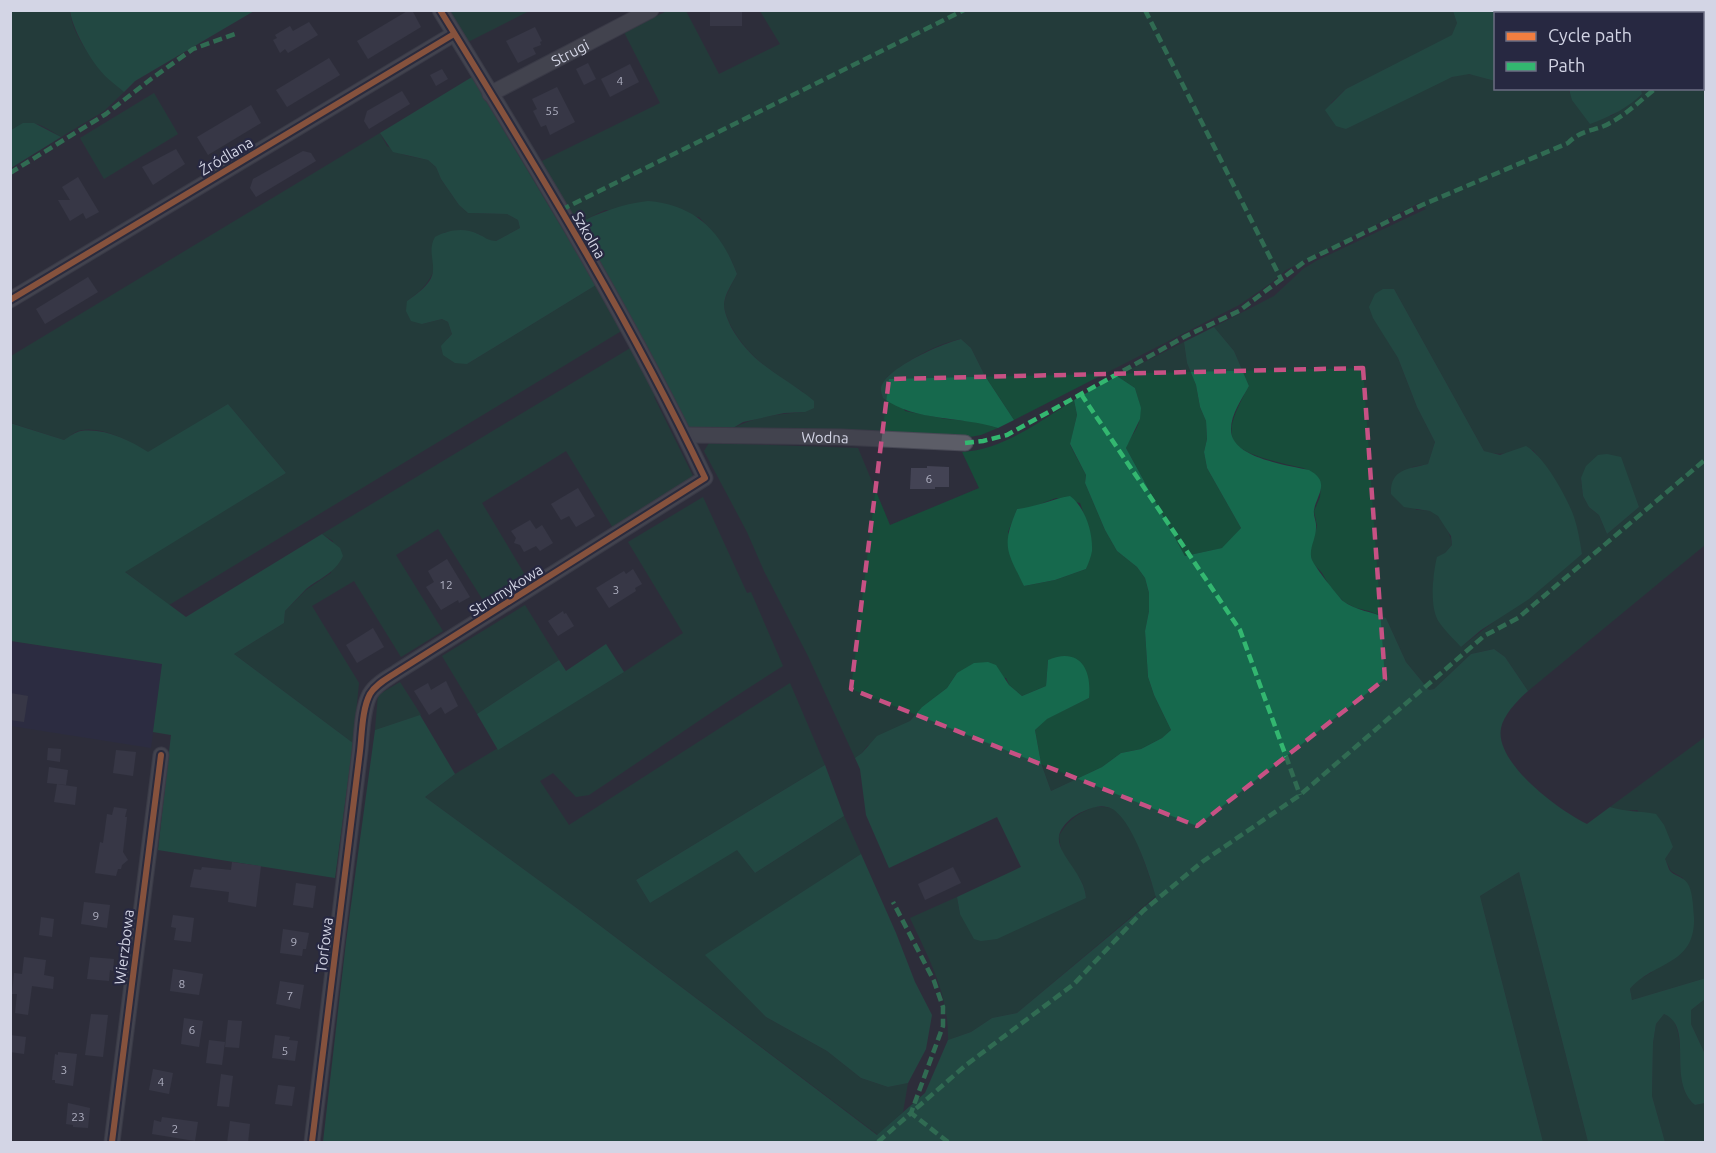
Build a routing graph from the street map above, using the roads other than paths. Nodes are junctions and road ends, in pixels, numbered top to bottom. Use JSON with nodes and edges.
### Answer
{"nodes":[{"id":1,"x":440,"y":10,"type":"edge"},
{"id":2,"x":651,"y":10,"type":"edge"},
{"id":3,"x":454,"y":34,"type":"junction"},
{"id":4,"x":489,"y":94,"type":"junction"},
{"id":5,"x":10,"y":300,"type":"edge"},
{"id":6,"x":684,"y":435,"type":"junction"},
{"id":7,"x":964,"y":443,"type":"dead end"},
{"id":8,"x":705,"y":478,"type":"joint"},
{"id":9,"x":360,"y":751,"type":"joint"},
{"id":10,"x":161,"y":756,"type":"dead end"},
{"id":11,"x":112,"y":1143,"type":"edge"},
{"id":12,"x":312,"y":1143,"type":"edge"}],
"edges":[{"from":1,"to":3,"type":"street","name":"Szkolna"},
{"from":2,"to":4,"type":"street","name":"Strugi"},
{"from":3,"to":4,"type":"street","name":"Szkolna"},
{"from":3,"to":5,"type":"street","name":"Źródlana"},
{"from":4,"to":6,"type":"street","name":"Szkolna"},
{"from":6,"to":7,"type":"street","name":"Wodna"},
{"from":6,"to":8,"type":"street","name":"Szkolna"},
{"from":8,"to":9,"type":"street","name":"Strumykowa"},
{"from":9,"to":12,"type":"street","name":"Torfowa"},
{"from":10,"to":11,"type":"street","name":"Wierzbowa"}]}
